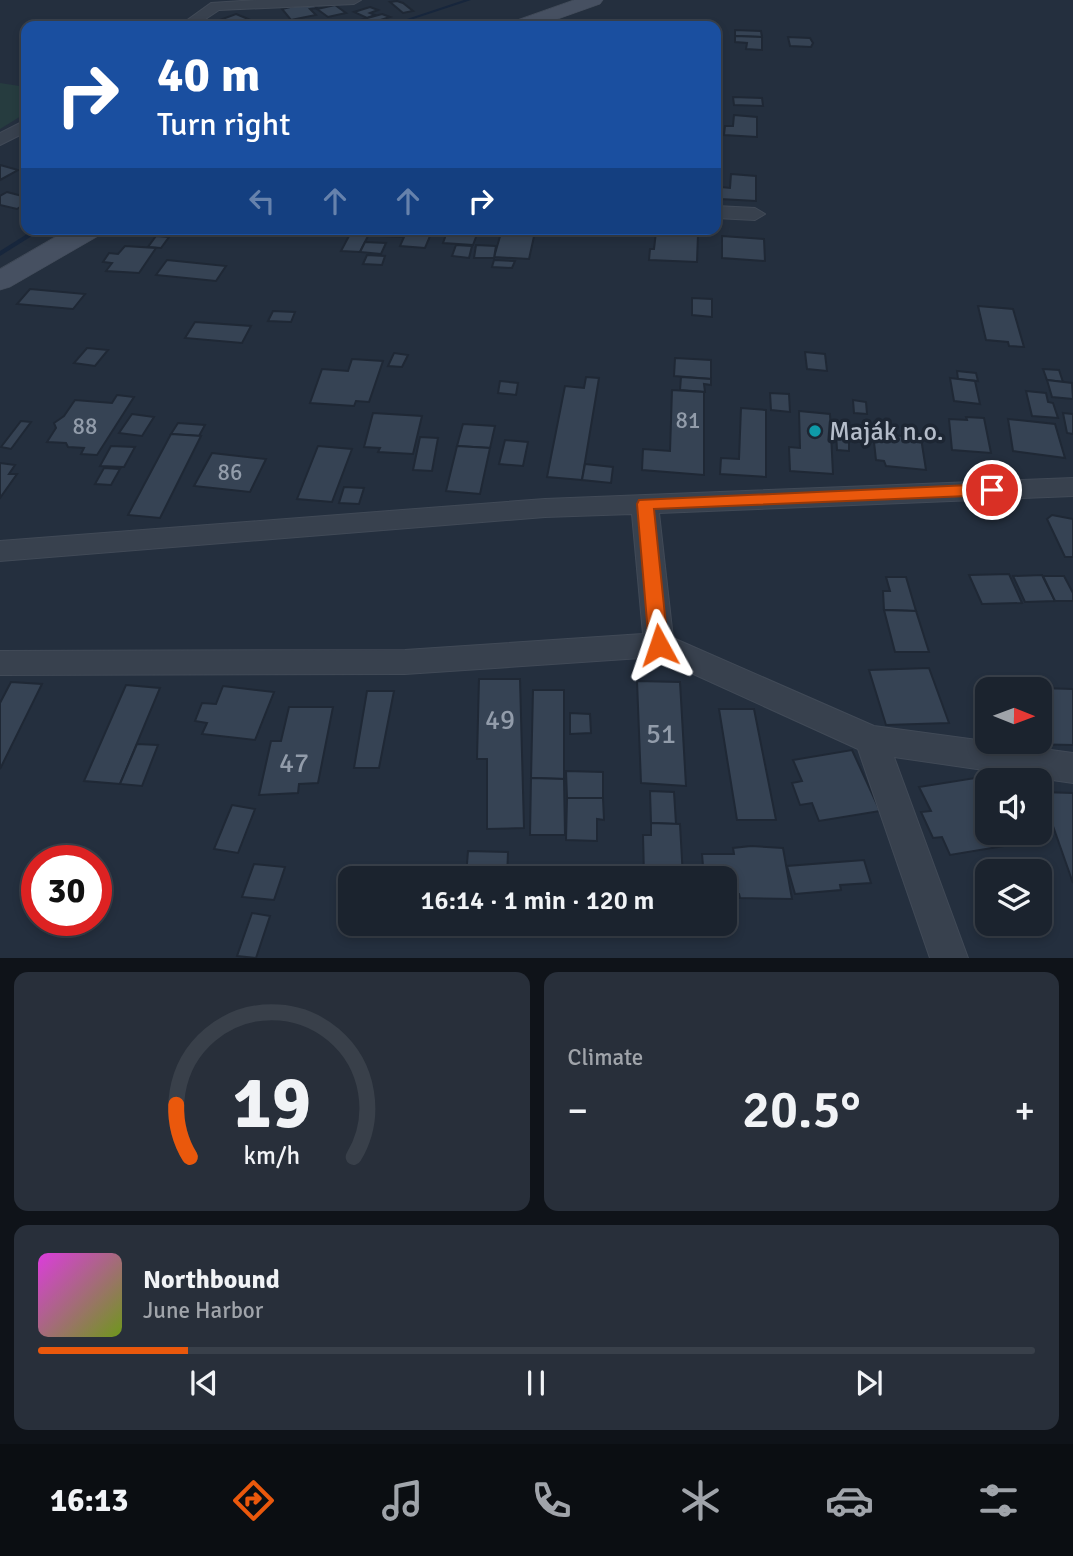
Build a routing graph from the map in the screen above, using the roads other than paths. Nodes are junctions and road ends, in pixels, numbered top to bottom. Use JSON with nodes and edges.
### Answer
{"nodes":[{"id":1,"x":354,"y":0,"type":"edge"},
{"id":2,"x":593,"y":0,"type":"edge"},
{"id":3,"x":194,"y":21,"type":"edge"},
{"id":4,"x":533,"y":21,"type":"edge"},
{"id":5,"x":21,"y":128,"type":"edge"},
{"id":6,"x":0,"y":140,"type":"edge"},
{"id":7,"x":721,"y":212,"type":"edge"},
{"id":8,"x":755,"y":214,"type":"dead end"},
{"id":9,"x":80,"y":235,"type":"edge"},
{"id":10,"x":0,"y":281,"type":"edge"},
{"id":11,"x":1073,"y":486,"type":"edge"},
{"id":12,"x":645,"y":504,"type":"junction"},
{"id":13,"x":0,"y":551,"type":"edge"},
{"id":14,"x":659,"y":645,"type":"junction"},
{"id":15,"x":0,"y":663,"type":"edge"},
{"id":16,"x":871,"y":740,"type":"junction"},
{"id":17,"x":1073,"y":768,"type":"edge"},
{"id":18,"x":949,"y":957,"type":"edge"}],
"edges":[{"from":1,"to":3,"type":"street"},
{"from":2,"to":4,"type":"street"},
{"from":5,"to":6,"type":"street"},
{"from":7,"to":8,"type":"street"},
{"from":9,"to":10,"type":"street"},
{"from":11,"to":12,"type":"street"},
{"from":12,"to":13,"type":"street"},
{"from":12,"to":14,"type":"street"},
{"from":14,"to":15,"type":"street"},
{"from":14,"to":16,"type":"street"},
{"from":16,"to":17,"type":"street"},
{"from":16,"to":18,"type":"street"}]}
